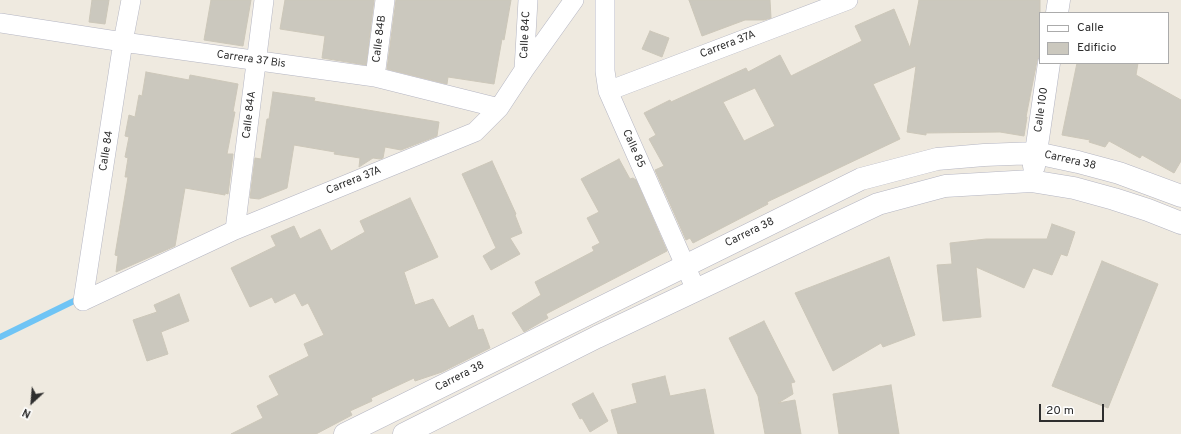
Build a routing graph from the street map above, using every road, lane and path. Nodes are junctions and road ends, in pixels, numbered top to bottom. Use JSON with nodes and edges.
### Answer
{"nodes":[{"id":1,"x":131,"y":0,"type":"edge"},
{"id":2,"x":264,"y":0,"type":"edge"},
{"id":3,"x":385,"y":0,"type":"edge"},
{"id":4,"x":528,"y":0,"type":"edge"},
{"id":5,"x":574,"y":0,"type":"edge"},
{"id":6,"x":605,"y":0,"type":"edge"},
{"id":7,"x":848,"y":0,"type":"edge"},
{"id":8,"x":1059,"y":0,"type":"edge"},
{"id":9,"x":1057,"y":12,"type":"edge"},
{"id":10,"x":0,"y":23,"type":"edge"},
{"id":11,"x":123,"y":42,"type":"junction"},
{"id":12,"x":257,"y":60,"type":"junction"},
{"id":13,"x":1049,"y":64,"type":"edge"},
{"id":14,"x":524,"y":70,"type":"junction"},
{"id":15,"x":375,"y":77,"type":"junction"},
{"id":16,"x":608,"y":91,"type":"junction"},
{"id":17,"x":499,"y":108,"type":"junction"},
{"id":18,"x":1036,"y":153,"type":"junction"},
{"id":19,"x":1032,"y":181,"type":"junction"},
{"id":20,"x":1181,"y":196,"type":"edge"},
{"id":21,"x":1181,"y":223,"type":"edge"},
{"id":22,"x":235,"y":230,"type":"junction"},
{"id":23,"x":684,"y":266,"type":"junction"},
{"id":24,"x":696,"y":290,"type":"junction"},
{"id":25,"x":83,"y":301,"type":"joint"},
{"id":26,"x":345,"y":434,"type":"edge"},
{"id":27,"x":404,"y":434,"type":"edge"}],
"edges":[{"from":1,"to":11,"type":"street","name":"Calle 84"},
{"from":2,"to":12,"type":"street","name":"Calle 84A"},
{"from":3,"to":15,"type":"street","name":"Calle 84B"},
{"from":4,"to":14,"type":"street","name":"Calle 84C"},
{"from":5,"to":14,"type":"street","name":"Carrera 37A"},
{"from":6,"to":16,"type":"street","name":"Calle 85"},
{"from":7,"to":16,"type":"street","name":"Carrera 37A"},
{"from":8,"to":9,"type":"main road"},
{"from":10,"to":11,"type":"street","name":"Carrera 37 Bis"},
{"from":11,"to":12,"type":"street","name":"Carrera 37 Bis"},
{"from":11,"to":25,"type":"street","name":"Calle 84"},
{"from":12,"to":15,"type":"street","name":"Carrera 37 Bis"},
{"from":12,"to":22,"type":"street","name":"Calle 84A"},
{"from":13,"to":18,"type":"main road","name":"Calle 100"},
{"from":14,"to":17,"type":"street","name":"Carrera 37A"},
{"from":15,"to":17,"type":"street","name":"Carrera 37 Bis"},
{"from":16,"to":23,"type":"street","name":"Calle 85"},
{"from":17,"to":22,"type":"street","name":"Carrera 37A"},
{"from":18,"to":19,"type":"main road","name":"Calle 100"},
{"from":18,"to":20,"type":"main road","name":"Carrera 38"},
{"from":18,"to":23,"type":"main road","name":"Carrera 38"},
{"from":19,"to":21,"type":"main road"},
{"from":19,"to":24,"type":"main road"},
{"from":22,"to":25,"type":"street","name":"Carrera 37A"},
{"from":23,"to":24,"type":"street","name":"Calle 85"},
{"from":23,"to":26,"type":"main road","name":"Carrera 38"},
{"from":24,"to":27,"type":"main road"}]}
